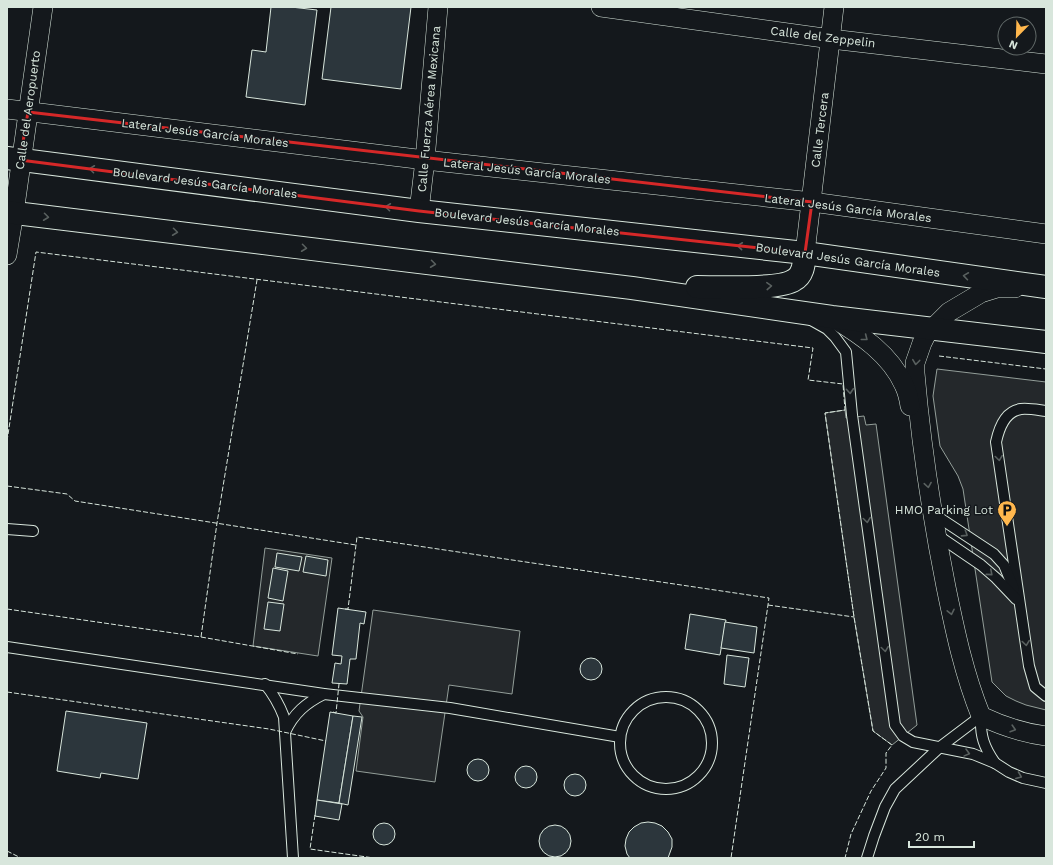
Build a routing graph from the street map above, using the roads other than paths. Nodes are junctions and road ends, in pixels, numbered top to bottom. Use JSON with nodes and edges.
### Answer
{"nodes":[{"id":1,"x":43,"y":7,"type":"edge"},
{"id":2,"x":438,"y":7,"type":"edge"},
{"id":3,"x":601,"y":7,"type":"edge"},
{"id":4,"x":834,"y":7,"type":"edge"},
{"id":5,"x":831,"y":39,"type":"junction"},
{"id":6,"x":1046,"y":64,"type":"edge"},
{"id":7,"x":7,"y":109,"type":"edge"},
{"id":8,"x":28,"y":112,"type":"junction"},
{"id":9,"x":14,"y":159,"type":"edge"},
{"id":10,"x":425,"y":160,"type":"junction"},
{"id":11,"x":812,"y":202,"type":"junction"},
{"id":12,"x":419,"y":211,"type":"junction"},
{"id":13,"x":10,"y":213,"type":"edge"},
{"id":14,"x":1046,"y":234,"type":"edge"},
{"id":15,"x":805,"y":253,"type":"junction"},
{"id":16,"x":7,"y":255,"type":"edge"},
{"id":17,"x":632,"y":288,"type":"junction"},
{"id":18,"x":1046,"y":288,"type":"edge"},
{"id":19,"x":785,"y":310,"type":"junction"},
{"id":20,"x":832,"y":317,"type":"junction"},
{"id":21,"x":933,"y":329,"type":"junction"},
{"id":22,"x":1046,"y":342,"type":"edge"},
{"id":23,"x":1046,"y":411,"type":"edge"},
{"id":24,"x":922,"y":446,"type":"junction"},
{"id":25,"x":932,"y":513,"type":"junction"},
{"id":26,"x":7,"y":529,"type":"edge"},
{"id":27,"x":33,"y":531,"type":"dead end"},
{"id":28,"x":935,"y":534,"type":"junction"},
{"id":29,"x":1020,"y":604,"type":"junction"},
{"id":30,"x":7,"y":647,"type":"edge"},
{"id":31,"x":265,"y":684,"type":"junction"},
{"id":32,"x":324,"y":694,"type":"junction"},
{"id":33,"x":1046,"y":696,"type":"edge"},
{"id":34,"x":981,"y":716,"type":"junction"},
{"id":35,"x":285,"y":732,"type":"junction"},
{"id":36,"x":1046,"y":736,"type":"edge"},
{"id":37,"x":620,"y":737,"type":"junction"},
{"id":38,"x":940,"y":747,"type":"junction"},
{"id":39,"x":995,"y":763,"type":"junction"},
{"id":40,"x":1046,"y":783,"type":"edge"},
{"id":41,"x":293,"y":858,"type":"edge"},
{"id":42,"x":867,"y":858,"type":"edge"}],
"edges":[{"from":1,"to":8,"type":"street","name":"Calle del Aeropuerto"},
{"from":2,"to":10,"type":"street","name":"Calle Fuerza Aérea Mexicana"},
{"from":3,"to":5,"type":"street","name":"Calle del Zeppelin"},
{"from":4,"to":5,"type":"street","name":"Calle Tercera"},
{"from":5,"to":6,"type":"street","name":"Calle del Zeppelin"},
{"from":5,"to":11,"type":"street","name":"Calle Tercera"},
{"from":7,"to":8,"type":"street","name":"Lateral Jesús García Morales"},
{"from":8,"to":9,"type":"street","name":"Calle del Aeropuerto"},
{"from":8,"to":10,"type":"street","name":"Lateral Jesús García Morales"},
{"from":12,"to":9,"type":"main road","name":"Boulevard Jesús García Morales","one_way":true},
{"from":9,"to":13,"type":"street","name":"Calle del Aeropuerto"},
{"from":10,"to":11,"type":"street","name":"Lateral Jesús García Morales"},
{"from":10,"to":12,"type":"street","name":"Calle Fuerza Aérea Mexicana"},
{"from":11,"to":14,"type":"street","name":"Lateral Jesús García Morales"},
{"from":11,"to":15,"type":"street","name":"Calle Tercera"},
{"from":15,"to":12,"type":"main road","name":"Boulevard Jesús García Morales","one_way":true},
{"from":13,"to":16,"type":"street","name":"Calle del Aeropuerto"},
{"from":13,"to":17,"type":"main road","one_way":true},
{"from":17,"to":15,"type":"main road","one_way":true},
{"from":18,"to":15,"type":"main road","name":"Boulevard Jesús García Morales","one_way":true},
{"from":17,"to":19,"type":"main road"},
{"from":18,"to":21,"type":"street","name":"Boulevard Jesús García Morales"},
{"from":19,"to":20,"type":"main road"},
{"from":19,"to":38,"type":"lane","one_way":true},
{"from":20,"to":21,"type":"main road"},
{"from":20,"to":24,"type":"street","one_way":true},
{"from":21,"to":22,"type":"main road"},
{"from":21,"to":24,"type":"street","name":"Boulevard Jesús García Morales","one_way":true},
{"from":23,"to":29,"type":"lane","one_way":true},
{"from":24,"to":25,"type":"street","one_way":true},
{"from":25,"to":28,"type":"street"},
{"from":25,"to":29,"type":"lane","one_way":true},
{"from":26,"to":27,"type":"lane"},
{"from":28,"to":29,"type":"lane","one_way":true},
{"from":28,"to":34,"type":"street","one_way":true},
{"from":29,"to":33,"type":"lane","one_way":true},
{"from":30,"to":31,"type":"lane"},
{"from":31,"to":32,"type":"lane"},
{"from":31,"to":35,"type":"lane"},
{"from":32,"to":35,"type":"lane"},
{"from":32,"to":37,"type":"lane"},
{"from":34,"to":36,"type":"street","one_way":true},
{"from":34,"to":38,"type":"lane"},
{"from":34,"to":39,"type":"lane"},
{"from":35,"to":41,"type":"lane"},
{"from":37,"to":37,"type":"lane"},
{"from":38,"to":39,"type":"lane","one_way":true},
{"from":38,"to":42,"type":"lane"},
{"from":39,"to":40,"type":"lane","one_way":true}]}
